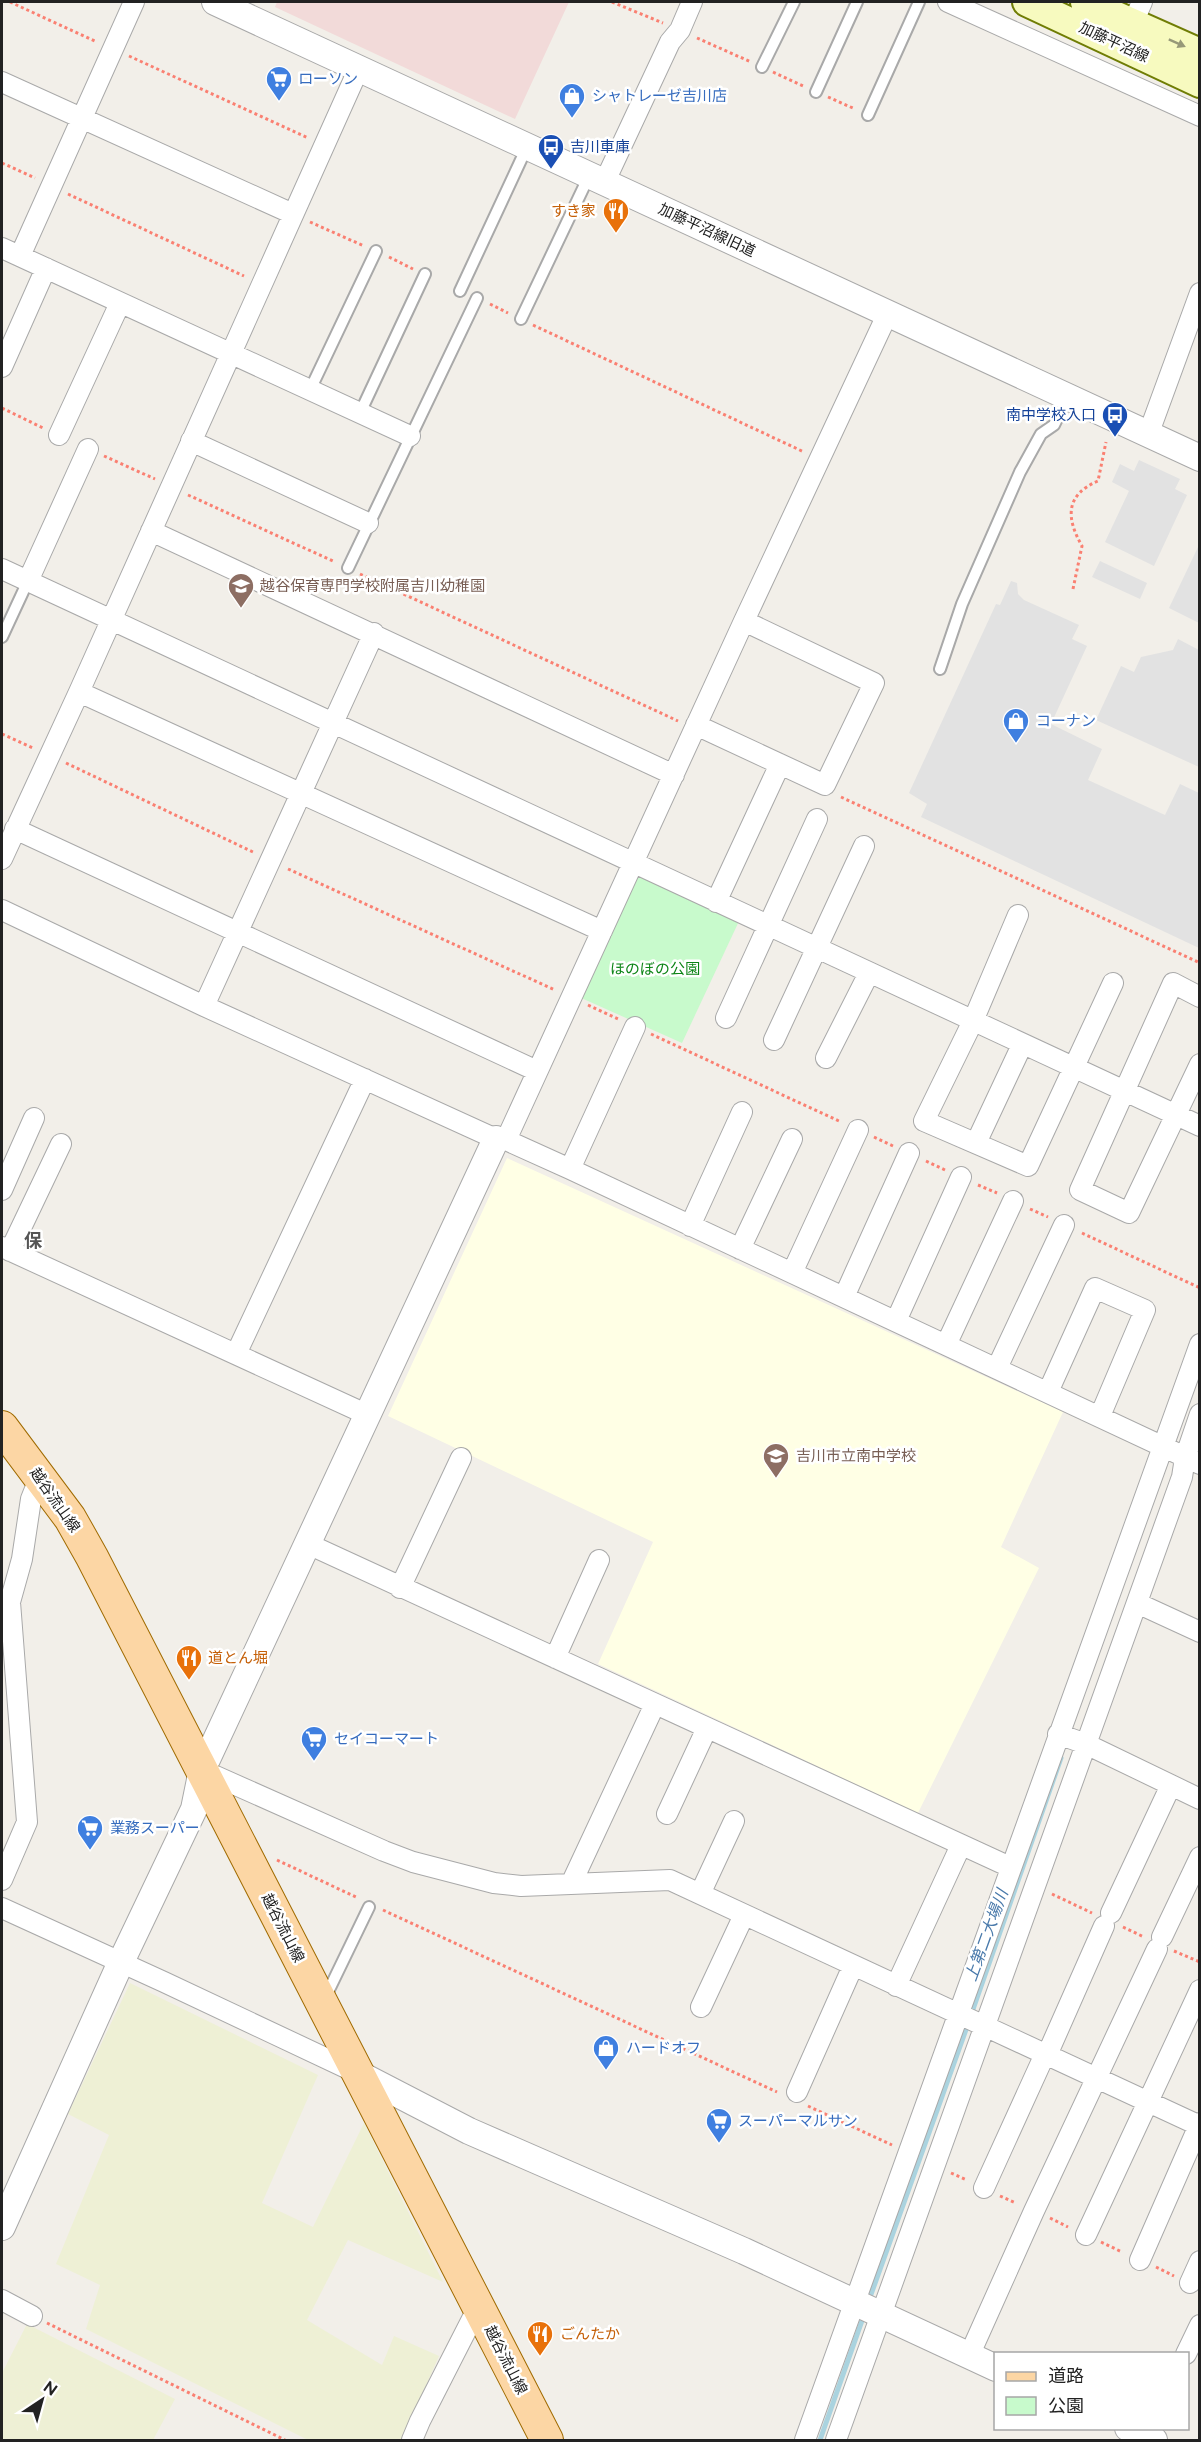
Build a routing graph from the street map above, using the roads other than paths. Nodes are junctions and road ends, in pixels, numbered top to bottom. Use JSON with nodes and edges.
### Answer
{"nodes":[{"id":1,"x":134,"y":2,"type":"edge"},
{"id":2,"x":215,"y":2,"type":"edge"},
{"id":3,"x":692,"y":2,"type":"edge"},
{"id":4,"x":794,"y":2,"type":"edge"},
{"id":5,"x":857,"y":2,"type":"edge"},
{"id":6,"x":919,"y":2,"type":"edge"},
{"id":7,"x":948,"y":2,"type":"edge"},
{"id":8,"x":1027,"y":2,"type":"edge"},
{"id":9,"x":1085,"y":2,"type":"edge"},
{"id":10,"x":1132,"y":23,"type":"edge"},
{"id":11,"x":1200,"y":53,"type":"edge"},
{"id":12,"x":762,"y":67,"type":"road end"},
{"id":13,"x":359,"y":68,"type":"junction"},
{"id":14,"x":1108,"y":75,"type":"junction"},
{"id":15,"x":2,"y":82,"type":"edge"},
{"id":16,"x":1200,"y":83,"type":"edge"},
{"id":17,"x":816,"y":92,"type":"road end"},
{"id":18,"x":868,"y":115,"type":"road end"},
{"id":19,"x":1200,"y":116,"type":"edge"},
{"id":20,"x":81,"y":118,"type":"junction"},
{"id":21,"x":528,"y":146,"type":"junction"},
{"id":22,"x":598,"y":178,"type":"junction"},
{"id":23,"x":293,"y":214,"type":"junction"},
{"id":24,"x":2,"y":248,"type":"edge"},
{"id":25,"x":376,"y":251,"type":"road end"},
{"id":26,"x":20,"y":256,"type":"junction"},
{"id":27,"x":46,"y":268,"type":"junction"},
{"id":28,"x":425,"y":274,"type":"road end"},
{"id":29,"x":460,"y":291,"type":"dead end"},
{"id":30,"x":1200,"y":293,"type":"edge"},
{"id":31,"x":477,"y":298,"type":"road end"},
{"id":32,"x":120,"y":303,"type":"junction"},
{"id":33,"x":887,"y":315,"type":"junction"},
{"id":34,"x":521,"y":319,"type":"road end"},
{"id":35,"x":230,"y":354,"type":"junction"},
{"id":36,"x":2,"y":367,"type":"edge"},
{"id":37,"x":310,"y":390,"type":"junction"},
{"id":38,"x":1067,"y":398,"type":"junction"},
{"id":39,"x":360,"y":413,"type":"junction"},
{"id":40,"x":59,"y":435,"type":"dead end"},
{"id":41,"x":1148,"y":435,"type":"junction"},
{"id":42,"x":410,"y":436,"type":"junction"},
{"id":43,"x":191,"y":441,"type":"junction"},
{"id":44,"x":88,"y":449,"type":"dead end"},
{"id":45,"x":1200,"y":459,"type":"edge"},
{"id":46,"x":368,"y":523,"type":"junction"},
{"id":47,"x":151,"y":531,"type":"junction"},
{"id":48,"x":348,"y":568,"type":"dead end"},
{"id":49,"x":2,"y":569,"type":"edge"},
{"id":50,"x":28,"y":581,"type":"junction"},
{"id":51,"x":112,"y":619,"type":"junction"},
{"id":52,"x":744,"y":621,"type":"junction"},
{"id":53,"x":374,"y":633,"type":"junction"},
{"id":54,"x":2,"y":637,"type":"edge"},
{"id":55,"x":940,"y":669,"type":"dead end"},
{"id":56,"x":79,"y":692,"type":"junction"},
{"id":57,"x":332,"y":722,"type":"junction"},
{"id":58,"x":696,"y":725,"type":"junction"},
{"id":59,"x":780,"y":764,"type":"junction"},
{"id":60,"x":674,"y":775,"type":"junction"},
{"id":61,"x":301,"y":793,"type":"junction"},
{"id":62,"x":817,"y":819,"type":"dead end"},
{"id":63,"x":15,"y":829,"type":"junction"},
{"id":64,"x":864,"y":846,"type":"dead end"},
{"id":65,"x":2,"y":859,"type":"edge"},
{"id":66,"x":634,"y":863,"type":"junction"},
{"id":67,"x":716,"y":902,"type":"junction"},
{"id":68,"x":2,"y":910,"type":"edge"},
{"id":69,"x":1018,"y":915,"type":"dead end"},
{"id":70,"x":768,"y":926,"type":"junction"},
{"id":71,"x":602,"y":931,"type":"junction"},
{"id":72,"x":238,"y":933,"type":"junction"},
{"id":73,"x":817,"y":949,"type":"junction"},
{"id":74,"x":869,"y":973,"type":"junction"},
{"id":75,"x":1113,"y":983,"type":"dead end"},
{"id":76,"x":1200,"y":997,"type":"edge"},
{"id":77,"x":204,"y":1006,"type":"junction"},
{"id":78,"x":726,"y":1018,"type":"dead end"},
{"id":79,"x":973,"y":1021,"type":"junction"},
{"id":80,"x":635,"y":1027,"type":"road end"},
{"id":81,"x":774,"y":1040,"type":"dead end"},
{"id":82,"x":1022,"y":1045,"type":"junction"},
{"id":83,"x":826,"y":1058,"type":"dead end"},
{"id":84,"x":1200,"y":1064,"type":"edge"},
{"id":85,"x":1073,"y":1067,"type":"junction"},
{"id":86,"x":537,"y":1071,"type":"junction"},
{"id":87,"x":365,"y":1079,"type":"junction"},
{"id":88,"x":1123,"y":1090,"type":"junction"},
{"id":89,"x":742,"y":1112,"type":"dead end"},
{"id":90,"x":1175,"y":1114,"type":"junction"},
{"id":91,"x":34,"y":1118,"type":"dead end"},
{"id":92,"x":1200,"y":1126,"type":"edge"},
{"id":93,"x":858,"y":1130,"type":"road end"},
{"id":94,"x":501,"y":1139,"type":"junction"},
{"id":95,"x":792,"y":1139,"type":"dead end"},
{"id":96,"x":976,"y":1143,"type":"junction"},
{"id":97,"x":61,"y":1144,"type":"dead end"},
{"id":98,"x":909,"y":1153,"type":"road end"},
{"id":99,"x":570,"y":1169,"type":"junction"},
{"id":100,"x":961,"y":1177,"type":"road end"},
{"id":101,"x":2,"y":1190,"type":"edge"},
{"id":102,"x":1013,"y":1201,"type":"road end"},
{"id":103,"x":1064,"y":1225,"type":"road end"},
{"id":104,"x":690,"y":1226,"type":"junction"},
{"id":105,"x":6,"y":1249,"type":"edge"},
{"id":106,"x":740,"y":1250,"type":"junction"},
{"id":107,"x":792,"y":1273,"type":"junction"},
{"id":108,"x":844,"y":1297,"type":"junction"},
{"id":109,"x":896,"y":1321,"type":"junction"},
{"id":110,"x":1200,"y":1344,"type":"edge"},
{"id":111,"x":946,"y":1345,"type":"junction"},
{"id":112,"x":236,"y":1354,"type":"junction"},
{"id":113,"x":997,"y":1368,"type":"junction"},
{"id":114,"x":1048,"y":1392,"type":"junction"},
{"id":115,"x":1200,"y":1414,"type":"edge"},
{"id":116,"x":368,"y":1415,"type":"junction"},
{"id":117,"x":1100,"y":1416,"type":"junction"},
{"id":118,"x":2,"y":1427,"type":"edge"},
{"id":119,"x":1181,"y":1455,"type":"edge"},
{"id":120,"x":461,"y":1458,"type":"dead end"},
{"id":121,"x":44,"y":1481,"type":"junction"},
{"id":122,"x":308,"y":1544,"type":"junction"},
{"id":123,"x":599,"y":1560,"type":"dead end"},
{"id":124,"x":9,"y":1574,"type":"edge"},
{"id":125,"x":400,"y":1588,"type":"junction"},
{"id":126,"x":1137,"y":1603,"type":"junction"},
{"id":127,"x":1200,"y":1632,"type":"edge"},
{"id":128,"x":555,"y":1658,"type":"junction"},
{"id":129,"x":655,"y":1704,"type":"junction"},
{"id":130,"x":707,"y":1728,"type":"junction"},
{"id":131,"x":1058,"y":1734,"type":"junction"},
{"id":132,"x":1086,"y":1744,"type":"junction"},
{"id":133,"x":202,"y":1770,"type":"junction"},
{"id":134,"x":1171,"y":1785,"type":"junction"},
{"id":135,"x":1200,"y":1799,"type":"edge"},
{"id":136,"x":667,"y":1814,"type":"dead end"},
{"id":137,"x":734,"y":1821,"type":"dead end"},
{"id":138,"x":961,"y":1845,"type":"junction"},
{"id":139,"x":1200,"y":1857,"type":"edge"},
{"id":140,"x":1010,"y":1867,"type":"junction"},
{"id":141,"x":2,"y":1880,"type":"edge"},
{"id":142,"x":571,"y":1884,"type":"junction"},
{"id":143,"x":700,"y":1894,"type":"junction"},
{"id":144,"x":369,"y":1904,"type":"road end"},
{"id":145,"x":2,"y":1908,"type":"edge"},
{"id":146,"x":744,"y":1915,"type":"junction"},
{"id":147,"x":121,"y":1962,"type":"junction"},
{"id":148,"x":853,"y":1966,"type":"junction"},
{"id":149,"x":896,"y":1986,"type":"junction"},
{"id":150,"x":1200,"y":1990,"type":"edge"},
{"id":151,"x":322,"y":2003,"type":"junction"},
{"id":152,"x":701,"y":2007,"type":"dead end"},
{"id":153,"x":958,"y":2014,"type":"junction"},
{"id":154,"x":986,"y":2027,"type":"junction"},
{"id":155,"x":1046,"y":2055,"type":"junction"},
{"id":156,"x":357,"y":2073,"type":"junction"},
{"id":157,"x":1097,"y":2078,"type":"junction"},
{"id":158,"x":794,"y":2097,"type":"road end"},
{"id":159,"x":1149,"y":2102,"type":"junction"},
{"id":160,"x":1199,"y":2124,"type":"edge"},
{"id":161,"x":984,"y":2188,"type":"road end"},
{"id":162,"x":2,"y":2227,"type":"edge"},
{"id":163,"x":1086,"y":2235,"type":"road end"},
{"id":164,"x":1140,"y":2260,"type":"road end"},
{"id":165,"x":1200,"y":2261,"type":"edge"},
{"id":166,"x":1190,"y":2283,"type":"road end"},
{"id":167,"x":2,"y":2300,"type":"edge"},
{"id":168,"x":854,"y":2302,"type":"junction"},
{"id":169,"x":482,"y":2314,"type":"junction"},
{"id":170,"x":32,"y":2316,"type":"road end"},
{"id":171,"x":881,"y":2316,"type":"junction"},
{"id":172,"x":1200,"y":2325,"type":"edge"},
{"id":173,"x":1187,"y":2352,"type":"edge"},
{"id":174,"x":969,"y":2356,"type":"junction"},
{"id":175,"x":994,"y":2367,"type":"edge"},
{"id":176,"x":412,"y":2440,"type":"edge"},
{"id":177,"x":547,"y":2440,"type":"edge"},
{"id":178,"x":805,"y":2440,"type":"edge"},
{"id":179,"x":836,"y":2440,"type":"edge"}],
"edges":[{"from":1,"to":20,"type":"street"},
{"from":2,"to":13,"type":"street","name":"加藤平沼線旧道"},
{"from":3,"to":22,"type":"street"},
{"from":4,"to":12,"type":"lane"},
{"from":5,"to":17,"type":"lane"},
{"from":6,"to":18,"type":"lane"},
{"from":7,"to":14,"type":"street"},
{"from":8,"to":10,"type":"main road","name":"加藤平沼線"},
{"from":9,"to":10,"type":"main road","name":"加藤平沼線"},
{"from":10,"to":11,"type":"main road","name":"加藤平沼線","one_way":true},
{"from":10,"to":14,"type":"street"},
{"from":10,"to":16,"type":"main road","name":"加藤平沼線"},
{"from":13,"to":21,"type":"street","name":"加藤平沼線旧道"},
{"from":13,"to":23,"type":"street"},
{"from":14,"to":19,"type":"street"},
{"from":15,"to":20,"type":"street"},
{"from":20,"to":23,"type":"street"},
{"from":20,"to":26,"type":"street"},
{"from":21,"to":22,"type":"street","name":"加藤平沼線旧道"},
{"from":21,"to":29,"type":"lane"},
{"from":22,"to":33,"type":"street","name":"加藤平沼線旧道"},
{"from":22,"to":34,"type":"lane"},
{"from":23,"to":35,"type":"street"},
{"from":24,"to":26,"type":"street"},
{"from":25,"to":37,"type":"lane"},
{"from":26,"to":27,"type":"street"},
{"from":27,"to":32,"type":"street"},
{"from":27,"to":36,"type":"street"},
{"from":28,"to":39,"type":"lane"},
{"from":30,"to":41,"type":"street"},
{"from":31,"to":42,"type":"lane"},
{"from":32,"to":35,"type":"street"},
{"from":32,"to":40,"type":"street"},
{"from":33,"to":38,"type":"street","name":"加藤平沼線旧道"},
{"from":33,"to":52,"type":"street"},
{"from":35,"to":37,"type":"street"},
{"from":35,"to":43,"type":"street"},
{"from":37,"to":39,"type":"street"},
{"from":38,"to":41,"type":"street","name":"加藤平沼線旧道"},
{"from":38,"to":55,"type":"lane"},
{"from":39,"to":42,"type":"street"},
{"from":41,"to":45,"type":"street","name":"加藤平沼線旧道"},
{"from":42,"to":46,"type":"lane"},
{"from":43,"to":46,"type":"street"},
{"from":43,"to":47,"type":"street"},
{"from":44,"to":50,"type":"street"},
{"from":46,"to":48,"type":"lane"},
{"from":47,"to":51,"type":"street"},
{"from":47,"to":53,"type":"street"},
{"from":49,"to":50,"type":"street"},
{"from":50,"to":51,"type":"street"},
{"from":50,"to":54,"type":"lane"},
{"from":51,"to":56,"type":"street"},
{"from":51,"to":57,"type":"street"},
{"from":52,"to":58,"type":"street"},
{"from":52,"to":59,"type":"street"},
{"from":53,"to":57,"type":"street"},
{"from":53,"to":60,"type":"street"},
{"from":56,"to":61,"type":"street"},
{"from":56,"to":63,"type":"street"},
{"from":57,"to":61,"type":"street"},
{"from":57,"to":66,"type":"street"},
{"from":58,"to":59,"type":"street"},
{"from":58,"to":60,"type":"street"},
{"from":59,"to":67,"type":"street"},
{"from":60,"to":66,"type":"street"},
{"from":61,"to":71,"type":"street"},
{"from":61,"to":72,"type":"street"},
{"from":62,"to":70,"type":"street"},
{"from":63,"to":65,"type":"street"},
{"from":63,"to":72,"type":"street"},
{"from":64,"to":73,"type":"street"},
{"from":66,"to":67,"type":"street"},
{"from":66,"to":71,"type":"street"},
{"from":67,"to":70,"type":"street"},
{"from":68,"to":77,"type":"street"},
{"from":69,"to":79,"type":"street"},
{"from":70,"to":73,"type":"street"},
{"from":70,"to":78,"type":"street"},
{"from":71,"to":86,"type":"street"},
{"from":72,"to":77,"type":"street"},
{"from":72,"to":86,"type":"street"},
{"from":73,"to":74,"type":"street"},
{"from":73,"to":81,"type":"street"},
{"from":74,"to":79,"type":"street"},
{"from":74,"to":83,"type":"street"},
{"from":75,"to":85,"type":"street"},
{"from":76,"to":88,"type":"street"},
{"from":77,"to":87,"type":"street"},
{"from":79,"to":82,"type":"street"},
{"from":79,"to":96,"type":"street"},
{"from":80,"to":99,"type":"street"},
{"from":82,"to":85,"type":"street"},
{"from":82,"to":96,"type":"street"},
{"from":84,"to":90,"type":"street"},
{"from":85,"to":88,"type":"street"},
{"from":85,"to":96,"type":"street"},
{"from":86,"to":94,"type":"street"},
{"from":87,"to":94,"type":"street"},
{"from":87,"to":112,"type":"street"},
{"from":88,"to":90,"type":"street"},
{"from":88,"to":90,"type":"street"},
{"from":89,"to":104,"type":"street"},
{"from":90,"to":92,"type":"street"},
{"from":91,"to":101,"type":"street"},
{"from":93,"to":107,"type":"street"},
{"from":94,"to":99,"type":"street"},
{"from":94,"to":116,"type":"street"},
{"from":95,"to":106,"type":"street"},
{"from":97,"to":105,"type":"street"},
{"from":98,"to":108,"type":"street"},
{"from":99,"to":104,"type":"street"},
{"from":100,"to":109,"type":"street"},
{"from":102,"to":111,"type":"street"},
{"from":103,"to":113,"type":"street"},
{"from":104,"to":106,"type":"street"},
{"from":105,"to":112,"type":"street"},
{"from":106,"to":107,"type":"street"},
{"from":107,"to":108,"type":"street"},
{"from":108,"to":109,"type":"street"},
{"from":109,"to":111,"type":"street"},
{"from":110,"to":119,"type":"street"},
{"from":111,"to":113,"type":"street"},
{"from":112,"to":116,"type":"street"},
{"from":113,"to":114,"type":"street"},
{"from":114,"to":117,"type":"street"},
{"from":114,"to":117,"type":"street"},
{"from":115,"to":119,"type":"street"},
{"from":116,"to":122,"type":"street"},
{"from":117,"to":119,"type":"street"},
{"from":118,"to":121,"type":"main road","name":"越谷流山線"},
{"from":119,"to":126,"type":"street"},
{"from":119,"to":131,"type":"street"},
{"from":120,"to":125,"type":"street"},
{"from":121,"to":124,"type":"street"},
{"from":121,"to":133,"type":"main road","name":"越谷流山線"},
{"from":122,"to":125,"type":"street"},
{"from":122,"to":133,"type":"street"},
{"from":123,"to":128,"type":"street"},
{"from":124,"to":141,"type":"street"},
{"from":125,"to":128,"type":"street"},
{"from":126,"to":127,"type":"street"},
{"from":126,"to":132,"type":"street"},
{"from":128,"to":129,"type":"street"},
{"from":129,"to":130,"type":"street"},
{"from":129,"to":142,"type":"street"},
{"from":130,"to":136,"type":"street"},
{"from":130,"to":138,"type":"street"},
{"from":131,"to":132,"type":"street"},
{"from":131,"to":140,"type":"street"},
{"from":132,"to":134,"type":"street"},
{"from":132,"to":154,"type":"street"},
{"from":133,"to":142,"type":"street"},
{"from":133,"to":147,"type":"street"},
{"from":133,"to":151,"type":"main road","name":"越谷流山線"},
{"from":134,"to":135,"type":"street"},
{"from":134,"to":155,"type":"street"},
{"from":137,"to":143,"type":"street"},
{"from":138,"to":140,"type":"street"},
{"from":138,"to":149,"type":"street"},
{"from":139,"to":157,"type":"street"},
{"from":140,"to":153,"type":"street"},
{"from":142,"to":143,"type":"street"},
{"from":143,"to":146,"type":"street"},
{"from":144,"to":151,"type":"lane"},
{"from":145,"to":147,"type":"street"},
{"from":146,"to":148,"type":"street"},
{"from":146,"to":152,"type":"street"},
{"from":147,"to":156,"type":"street"},
{"from":147,"to":162,"type":"street"},
{"from":148,"to":149,"type":"street"},
{"from":148,"to":158,"type":"street"},
{"from":149,"to":153,"type":"street"},
{"from":150,"to":159,"type":"street"},
{"from":151,"to":156,"type":"main road","name":"越谷流山線"},
{"from":153,"to":154,"type":"street"},
{"from":153,"to":168,"type":"street"},
{"from":154,"to":155,"type":"street"},
{"from":154,"to":171,"type":"street"},
{"from":155,"to":157,"type":"street"},
{"from":155,"to":161,"type":"street"},
{"from":156,"to":168,"type":"street"},
{"from":156,"to":169,"type":"main road","name":"越谷流山線"},
{"from":157,"to":159,"type":"street"},
{"from":157,"to":174,"type":"street"},
{"from":159,"to":160,"type":"street"},
{"from":159,"to":163,"type":"street"},
{"from":160,"to":164,"type":"street"},
{"from":165,"to":166,"type":"street"},
{"from":167,"to":170,"type":"street"},
{"from":168,"to":171,"type":"street"},
{"from":168,"to":178,"type":"street"},
{"from":169,"to":176,"type":"street"},
{"from":169,"to":177,"type":"main road","name":"越谷流山線"},
{"from":171,"to":174,"type":"street"},
{"from":171,"to":179,"type":"street"},
{"from":172,"to":173,"type":"street"},
{"from":174,"to":175,"type":"street"}]}
